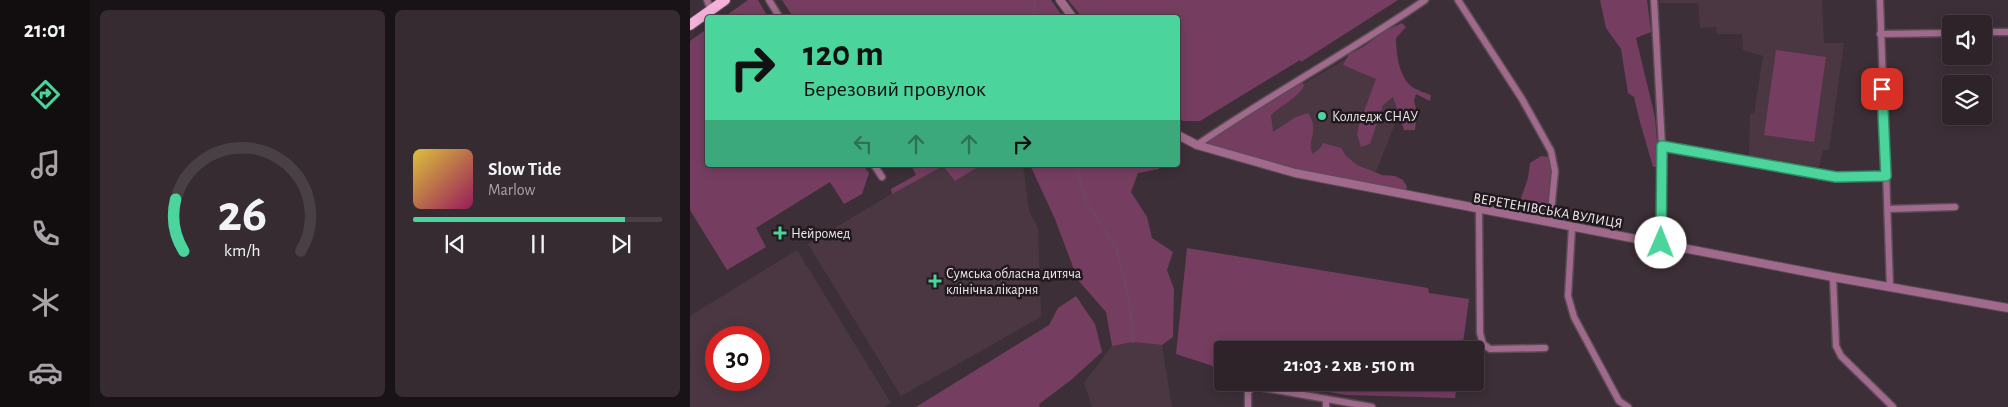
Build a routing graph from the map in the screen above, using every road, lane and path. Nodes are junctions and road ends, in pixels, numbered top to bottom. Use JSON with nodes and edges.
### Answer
{"nodes":[{"id":1,"x":706,"y":0,"type":"edge"},
{"id":2,"x":726,"y":0,"type":"edge"},
{"id":3,"x":769,"y":0,"type":"edge"},
{"id":4,"x":1060,"y":0,"type":"edge"},
{"id":5,"x":1426,"y":0,"type":"edge"},
{"id":6,"x":1458,"y":0,"type":"edge"},
{"id":7,"x":1654,"y":0,"type":"edge"},
{"id":8,"x":1880,"y":0,"type":"edge"},
{"id":9,"x":711,"y":10,"type":"junction"},
{"id":10,"x":778,"y":15,"type":"edge"},
{"id":11,"x":1070,"y":15,"type":"edge"},
{"id":12,"x":690,"y":25,"type":"edge"},
{"id":13,"x":1992,"y":32,"type":"edge"},
{"id":14,"x":2008,"y":32,"type":"edge"},
{"id":15,"x":1942,"y":33,"type":"edge"},
{"id":16,"x":1880,"y":34,"type":"junction"},
{"id":17,"x":1180,"y":136,"type":"edge"},
{"id":18,"x":1197,"y":145,"type":"junction"},
{"id":19,"x":1662,"y":146,"type":"junction"},
{"id":20,"x":875,"y":167,"type":"edge"},
{"id":21,"x":1886,"y":176,"type":"junction"},
{"id":22,"x":882,"y":177,"type":"dead end"},
{"id":23,"x":1955,"y":207,"type":"dead end"},
{"id":24,"x":1888,"y":209,"type":"junction"},
{"id":25,"x":1479,"y":210,"type":"junction"},
{"id":26,"x":1550,"y":222,"type":"junction"},
{"id":27,"x":1572,"y":227,"type":"junction"},
{"id":28,"x":1661,"y":243,"type":"junction"},
{"id":29,"x":1833,"y":277,"type":"junction"},
{"id":30,"x":1890,"y":286,"type":"junction"},
{"id":31,"x":2008,"y":308,"type":"edge"},
{"id":32,"x":1545,"y":348,"type":"dead end"},
{"id":33,"x":1326,"y":399,"type":"junction"},
{"id":34,"x":1619,"y":404,"type":"edge"},
{"id":35,"x":1248,"y":407,"type":"edge"},
{"id":36,"x":1326,"y":407,"type":"edge"},
{"id":37,"x":1372,"y":407,"type":"edge"},
{"id":38,"x":1628,"y":407,"type":"edge"},
{"id":39,"x":1892,"y":407,"type":"edge"}],
"edges":[{"from":1,"to":9,"type":"street"},
{"from":2,"to":9,"type":"main road"},
{"from":3,"to":10,"type":"street"},
{"from":4,"to":11,"type":"street"},
{"from":5,"to":18,"type":"street"},
{"from":6,"to":26,"type":"street"},
{"from":7,"to":19,"type":"street"},
{"from":8,"to":16,"type":"street"},
{"from":9,"to":12,"type":"main road"},
{"from":13,"to":14,"type":"street"},
{"from":15,"to":16,"type":"street"},
{"from":16,"to":21,"type":"street"},
{"from":17,"to":18,"type":"street","name":"ВЕРЕТЕНІВСЬКА ВУЛИЦЯ"},
{"from":18,"to":25,"type":"street","name":"ВЕРЕТЕНІВСЬКА ВУЛИЦЯ"},
{"from":19,"to":21,"type":"street"},
{"from":19,"to":28,"type":"street"},
{"from":20,"to":22,"type":"street"},
{"from":21,"to":24,"type":"street"},
{"from":23,"to":24,"type":"street"},
{"from":24,"to":30,"type":"street"},
{"from":25,"to":26,"type":"street","name":"ВЕРЕТЕНІВСЬКА ВУЛИЦЯ"},
{"from":25,"to":32,"type":"street"},
{"from":26,"to":27,"type":"street","name":"ВЕРЕТЕНІВСЬКА ВУЛИЦЯ"},
{"from":27,"to":28,"type":"street","name":"ВЕРЕТЕНІВСЬКА ВУЛИЦЯ"},
{"from":27,"to":34,"type":"street"},
{"from":28,"to":29,"type":"street","name":"ВЕРЕТЕНІВСЬКА ВУЛИЦЯ"},
{"from":29,"to":30,"type":"street","name":"ВЕРЕТЕНІВСЬКА ВУЛИЦЯ"},
{"from":29,"to":39,"type":"street"},
{"from":30,"to":31,"type":"street","name":"ВЕРЕТЕНІВСЬКА ВУЛИЦЯ"},
{"from":33,"to":35,"type":"street"},
{"from":33,"to":36,"type":"street"},
{"from":33,"to":37,"type":"street"},
{"from":34,"to":38,"type":"street"}]}
